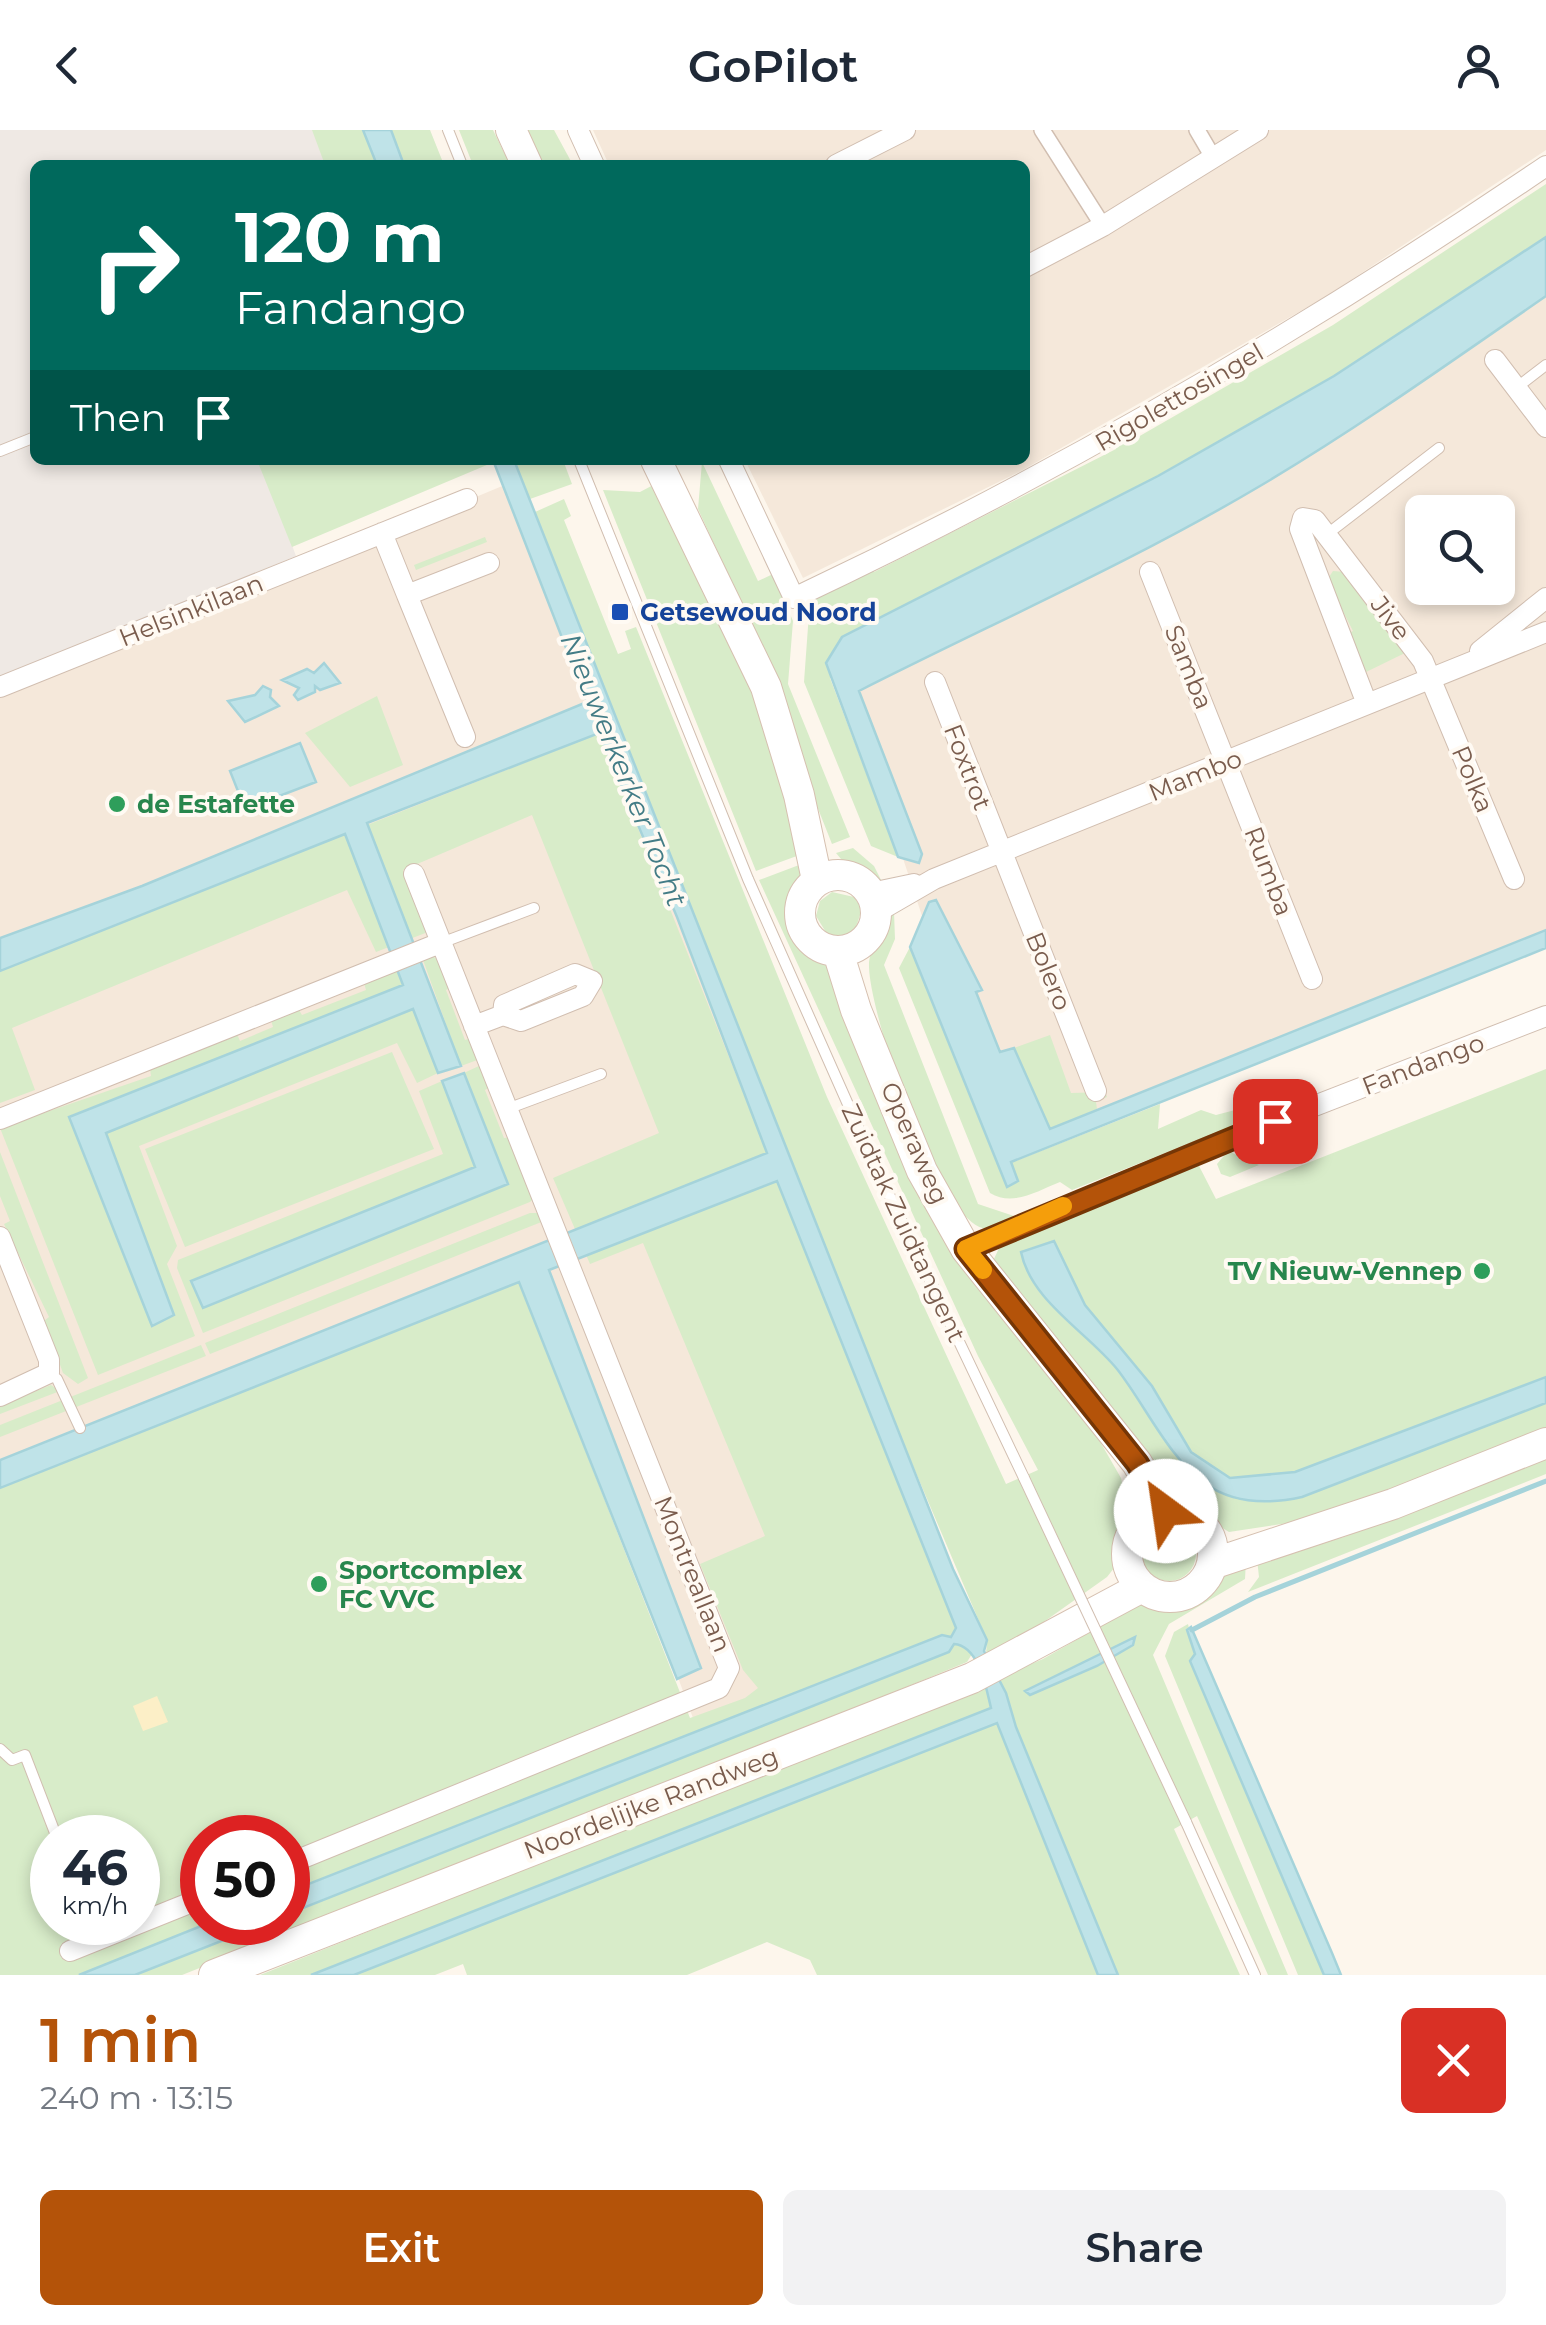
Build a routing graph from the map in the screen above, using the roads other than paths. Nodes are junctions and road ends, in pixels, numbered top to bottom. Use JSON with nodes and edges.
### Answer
{"nodes":[{"id":1,"x":448,"y":130,"type":"edge"},
{"id":2,"x":511,"y":130,"type":"edge"},
{"id":3,"x":578,"y":130,"type":"edge"},
{"id":4,"x":904,"y":130,"type":"edge"},
{"id":5,"x":1042,"y":130,"type":"edge"},
{"id":6,"x":1196,"y":130,"type":"edge"},
{"id":7,"x":1258,"y":130,"type":"edge"},
{"id":8,"x":1214,"y":158,"type":"junction"},
{"id":9,"x":460,"y":160,"type":"edge"},
{"id":10,"x":525,"y":160,"type":"edge"},
{"id":11,"x":592,"y":160,"type":"edge"},
{"id":12,"x":846,"y":160,"type":"edge"},
{"id":13,"x":1546,"y":166,"type":"edge"},
{"id":14,"x":1103,"y":226,"type":"junction"},
{"id":15,"x":1030,"y":264,"type":"edge"},
{"id":16,"x":1494,"y":360,"type":"dead end"},
{"id":17,"x":1546,"y":365,"type":"edge"},
{"id":18,"x":1516,"y":388,"type":"junction"},
{"id":19,"x":1546,"y":427,"type":"edge"},
{"id":20,"x":30,"y":439,"type":"edge"},
{"id":21,"x":1439,"y":448,"type":"dead end"},
{"id":22,"x":0,"y":451,"type":"edge"},
{"id":23,"x":581,"y":465,"type":"edge"},
{"id":24,"x":659,"y":465,"type":"edge"},
{"id":25,"x":674,"y":465,"type":"edge"},
{"id":26,"x":731,"y":465,"type":"edge"},
{"id":27,"x":467,"y":499,"type":"dead end"},
{"id":28,"x":382,"y":533,"type":"junction"},
{"id":29,"x":1326,"y":535,"type":"junction"},
{"id":30,"x":705,"y":556,"type":"junction"},
{"id":31,"x":1345,"y":560,"type":"junction"},
{"id":32,"x":489,"y":563,"type":"dead end"},
{"id":33,"x":1150,"y":572,"type":"dead end"},
{"id":34,"x":1319,"y":574,"type":"junction"},
{"id":35,"x":407,"y":595,"type":"junction"},
{"id":36,"x":1546,"y":598,"type":"edge"},
{"id":37,"x":1546,"y":632,"type":"edge"},
{"id":38,"x":1462,"y":665,"type":"junction"},
{"id":39,"x":1432,"y":680,"type":"junction"},
{"id":40,"x":935,"y":682,"type":"dead end"},
{"id":41,"x":0,"y":687,"type":"edge"},
{"id":42,"x":1368,"y":704,"type":"junction"},
{"id":43,"x":465,"y":736,"type":"dead end"},
{"id":44,"x":1227,"y":762,"type":"junction"},
{"id":45,"x":1002,"y":852,"type":"junction"},
{"id":46,"x":414,"y":874,"type":"dead end"},
{"id":47,"x":828,"y":877,"type":"junction"},
{"id":48,"x":1514,"y":878,"type":"dead end"},
{"id":49,"x":874,"y":903,"type":"junction"},
{"id":50,"x":534,"y":908,"type":"dead end"},
{"id":51,"x":432,"y":946,"type":"junction"},
{"id":52,"x":848,"y":949,"type":"junction"},
{"id":53,"x":1312,"y":979,"type":"dead end"},
{"id":54,"x":503,"y":1016,"type":"dead end"},
{"id":55,"x":1546,"y":1016,"type":"edge"},
{"id":56,"x":474,"y":1026,"type":"junction"},
{"id":57,"x":601,"y":1074,"type":"dead end"},
{"id":58,"x":1096,"y":1091,"type":"dead end"},
{"id":59,"x":507,"y":1109,"type":"junction"},
{"id":60,"x":0,"y":1119,"type":"edge"},
{"id":61,"x":0,"y":1237,"type":"edge"},
{"id":62,"x":966,"y":1249,"type":"junction"},
{"id":63,"x":48,"y":1373,"type":"junction"},
{"id":64,"x":0,"y":1396,"type":"edge"},
{"id":65,"x":80,"y":1428,"type":"dead end"},
{"id":66,"x":1546,"y":1444,"type":"edge"},
{"id":67,"x":1155,"y":1515,"type":"junction"},
{"id":68,"x":1211,"y":1550,"type":"junction"},
{"id":69,"x":1135,"y":1577,"type":"junction"},
{"id":70,"x":0,"y":1749,"type":"edge"},
{"id":71,"x":48,"y":1815,"type":"edge"},
{"id":72,"x":310,"y":1855,"type":"edge"},
{"id":73,"x":76,"y":1945,"type":"edge"},
{"id":74,"x":70,"y":1950,"type":"dead end"},
{"id":75,"x":214,"y":1975,"type":"edge"},
{"id":76,"x":1254,"y":1975,"type":"edge"}],
"edges":[{"from":1,"to":9,"type":"lane"},
{"from":2,"to":10,"type":"main road"},
{"from":3,"to":11,"type":"street"},
{"from":4,"to":12,"type":"street"},
{"from":5,"to":14,"type":"street"},
{"from":6,"to":8,"type":"street"},
{"from":7,"to":8,"type":"street"},
{"from":8,"to":14,"type":"street"},
{"from":13,"to":26,"type":"street","name":"Rigolettosingel"},
{"from":14,"to":15,"type":"street"},
{"from":16,"to":18,"type":"street"},
{"from":17,"to":18,"type":"lane"},
{"from":18,"to":19,"type":"street"},
{"from":20,"to":22,"type":"lane"},
{"from":21,"to":29,"type":"lane"},
{"from":23,"to":76,"type":"lane","name":"Zuidtak Zuidtangent","bridge":true},
{"from":24,"to":30,"type":"main road"},
{"from":25,"to":30,"type":"main road"},
{"from":27,"to":28,"type":"street","name":"Helsinkilaan"},
{"from":28,"to":35,"type":"street"},
{"from":28,"to":41,"type":"street","name":"Helsinkilaan"},
{"from":29,"to":31,"type":"street","name":"Jive"},
{"from":29,"to":34,"type":"street","name":"Jive"},
{"from":30,"to":47,"type":"main road"},
{"from":31,"to":34,"type":"street"},
{"from":31,"to":39,"type":"street","name":"Jive"},
{"from":32,"to":35,"type":"street"},
{"from":33,"to":44,"type":"street","name":"Samba"},
{"from":34,"to":42,"type":"street","name":"Jive"},
{"from":35,"to":43,"type":"street"},
{"from":36,"to":38,"type":"street","name":"Mambo"},
{"from":37,"to":38,"type":"street","name":"Mambo"},
{"from":38,"to":39,"type":"street","name":"Mambo"},
{"from":39,"to":42,"type":"street","name":"Mambo"},
{"from":39,"to":48,"type":"street","name":"Polka"},
{"from":40,"to":45,"type":"street","name":"Foxtrot"},
{"from":42,"to":44,"type":"street","name":"Mambo"},
{"from":44,"to":45,"type":"street","name":"Mambo"},
{"from":44,"to":53,"type":"street","name":"Rumba"},
{"from":45,"to":49,"type":"street","name":"Mambo"},
{"from":45,"to":58,"type":"street","name":"Bolero"},
{"from":46,"to":51,"type":"street","name":"Montreallaan"},
{"from":47,"to":49,"type":"main road"},
{"from":47,"to":52,"type":"main road"},
{"from":49,"to":52,"type":"main road"},
{"from":50,"to":51,"type":"lane"},
{"from":51,"to":56,"type":"street","name":"Montreallaan"},
{"from":51,"to":60,"type":"street"},
{"from":52,"to":62,"type":"main road","name":"Operaweg"},
{"from":54,"to":56,"type":"street"},
{"from":55,"to":62,"type":"street","name":"Fandango"},
{"from":56,"to":59,"type":"street","name":"Montreallaan"},
{"from":57,"to":59,"type":"lane"},
{"from":59,"to":72,"type":"street","name":"Montreallaan"},
{"from":61,"to":63,"type":"street"},
{"from":62,"to":67,"type":"main road","name":"Operaweg"},
{"from":63,"to":64,"type":"street"},
{"from":63,"to":65,"type":"lane"},
{"from":66,"to":68,"type":"main road"},
{"from":67,"to":68,"type":"main road"},
{"from":67,"to":69,"type":"main road"},
{"from":68,"to":69,"type":"main road"},
{"from":69,"to":75,"type":"main road","name":"Noordelijke Randweg"},
{"from":70,"to":71,"type":"lane"},
{"from":73,"to":74,"type":"street"}]}
